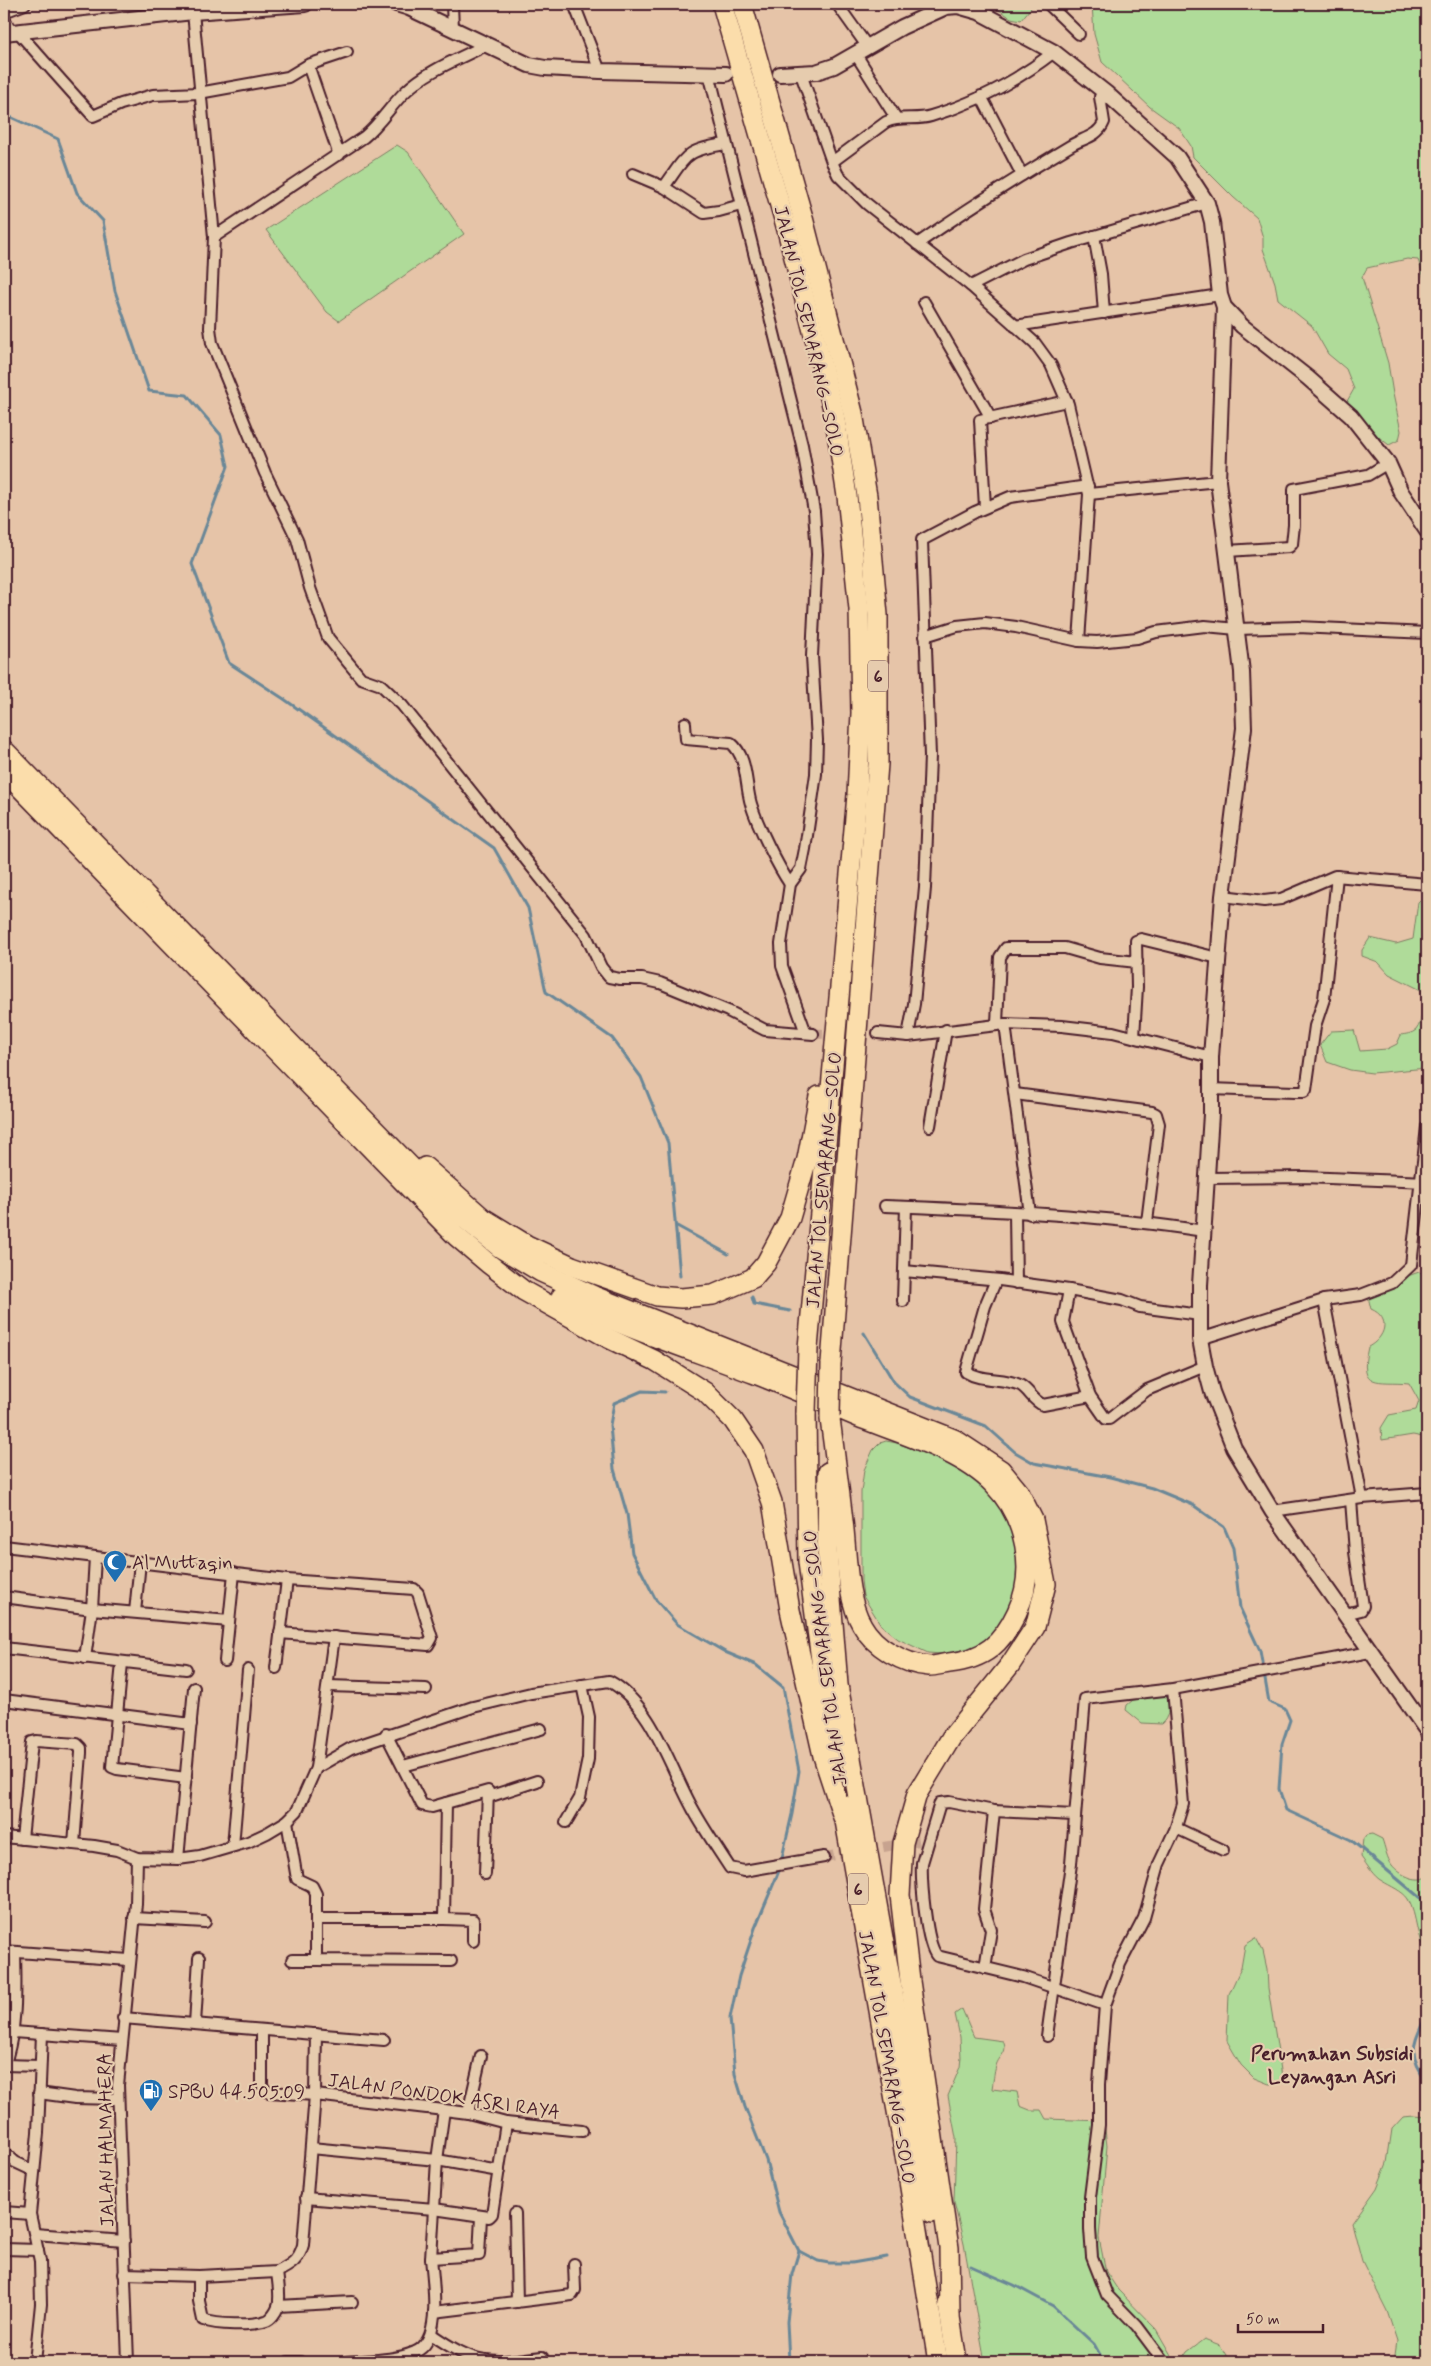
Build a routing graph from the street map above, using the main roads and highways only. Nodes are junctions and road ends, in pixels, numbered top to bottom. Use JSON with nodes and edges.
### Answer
{"nodes":[{"id":1,"x":305,"y":4,"type":"edge"},
{"id":2,"x":396,"y":4,"type":"edge"},
{"id":3,"x":722,"y":4,"type":"edge"},
{"id":4,"x":742,"y":4,"type":"edge"},
{"id":5,"x":235,"y":6,"type":"edge"},
{"id":6,"x":199,"y":9,"type":"edge"},
{"id":7,"x":11,"y":32,"type":"edge"},
{"id":8,"x":726,"y":74,"type":"dead end"},
{"id":9,"x":780,"y":74,"type":"dead end"},
{"id":10,"x":1222,"y":301,"type":"junction"},
{"id":11,"x":1242,"y":326,"type":"junction"},
{"id":12,"x":1223,"y":330,"type":"junction"},
{"id":13,"x":1427,"y":531,"type":"edge"},
{"id":14,"x":4,"y":750,"type":"edge"},
{"id":15,"x":4,"y":771,"type":"edge"},
{"id":16,"x":841,"y":976,"type":"junction"},
{"id":17,"x":365,"y":1120,"type":"junction"},
{"id":18,"x":456,"y":1236,"type":"junction"},
{"id":19,"x":830,"y":1418,"type":"junction"},
{"id":20,"x":1427,"y":1732,"type":"edge"},
{"id":21,"x":844,"y":1817,"type":"junction"},
{"id":22,"x":950,"y":2315,"type":"junction"},
{"id":23,"x":938,"y":2362,"type":"edge"},
{"id":24,"x":957,"y":2362,"type":"edge"}],
"edges":[{"from":1,"to":5,"type":"main road"},
{"from":2,"to":8,"type":"main road"},
{"from":3,"to":16,"type":"highway","name":"JALAN TOL SEMARANG–SOLO","number":"6"},
{"from":4,"to":19,"type":"highway","name":"JALAN TOL SEMARANG–SOLO","number":"6","bridge":true},
{"from":5,"to":6,"type":"main road"},
{"from":6,"to":7,"type":"main road"},
{"from":9,"to":10,"type":"main road"},
{"from":10,"to":11,"type":"main road"},
{"from":10,"to":12,"type":"main road"},
{"from":11,"to":12,"type":"main road"},
{"from":11,"to":13,"type":"main road"},
{"from":12,"to":20,"type":"main road"},
{"from":14,"to":17,"type":"highway"},
{"from":15,"to":18,"type":"highway"},
{"from":16,"to":17,"type":"highway"},
{"from":16,"to":21,"type":"highway","name":"JALAN TOL SEMARANG–SOLO","number":"6","bridge":true},
{"from":17,"to":22,"type":"highway"},
{"from":18,"to":19,"type":"highway"},
{"from":18,"to":21,"type":"highway"},
{"from":19,"to":22,"type":"highway","name":"JALAN TOL SEMARANG–SOLO","number":"6"},
{"from":21,"to":23,"type":"highway","name":"JALAN TOL SEMARANG–SOLO","number":"6"},
{"from":22,"to":24,"type":"highway","name":"JALAN TOL SEMARANG–SOLO","number":"6"}]}
